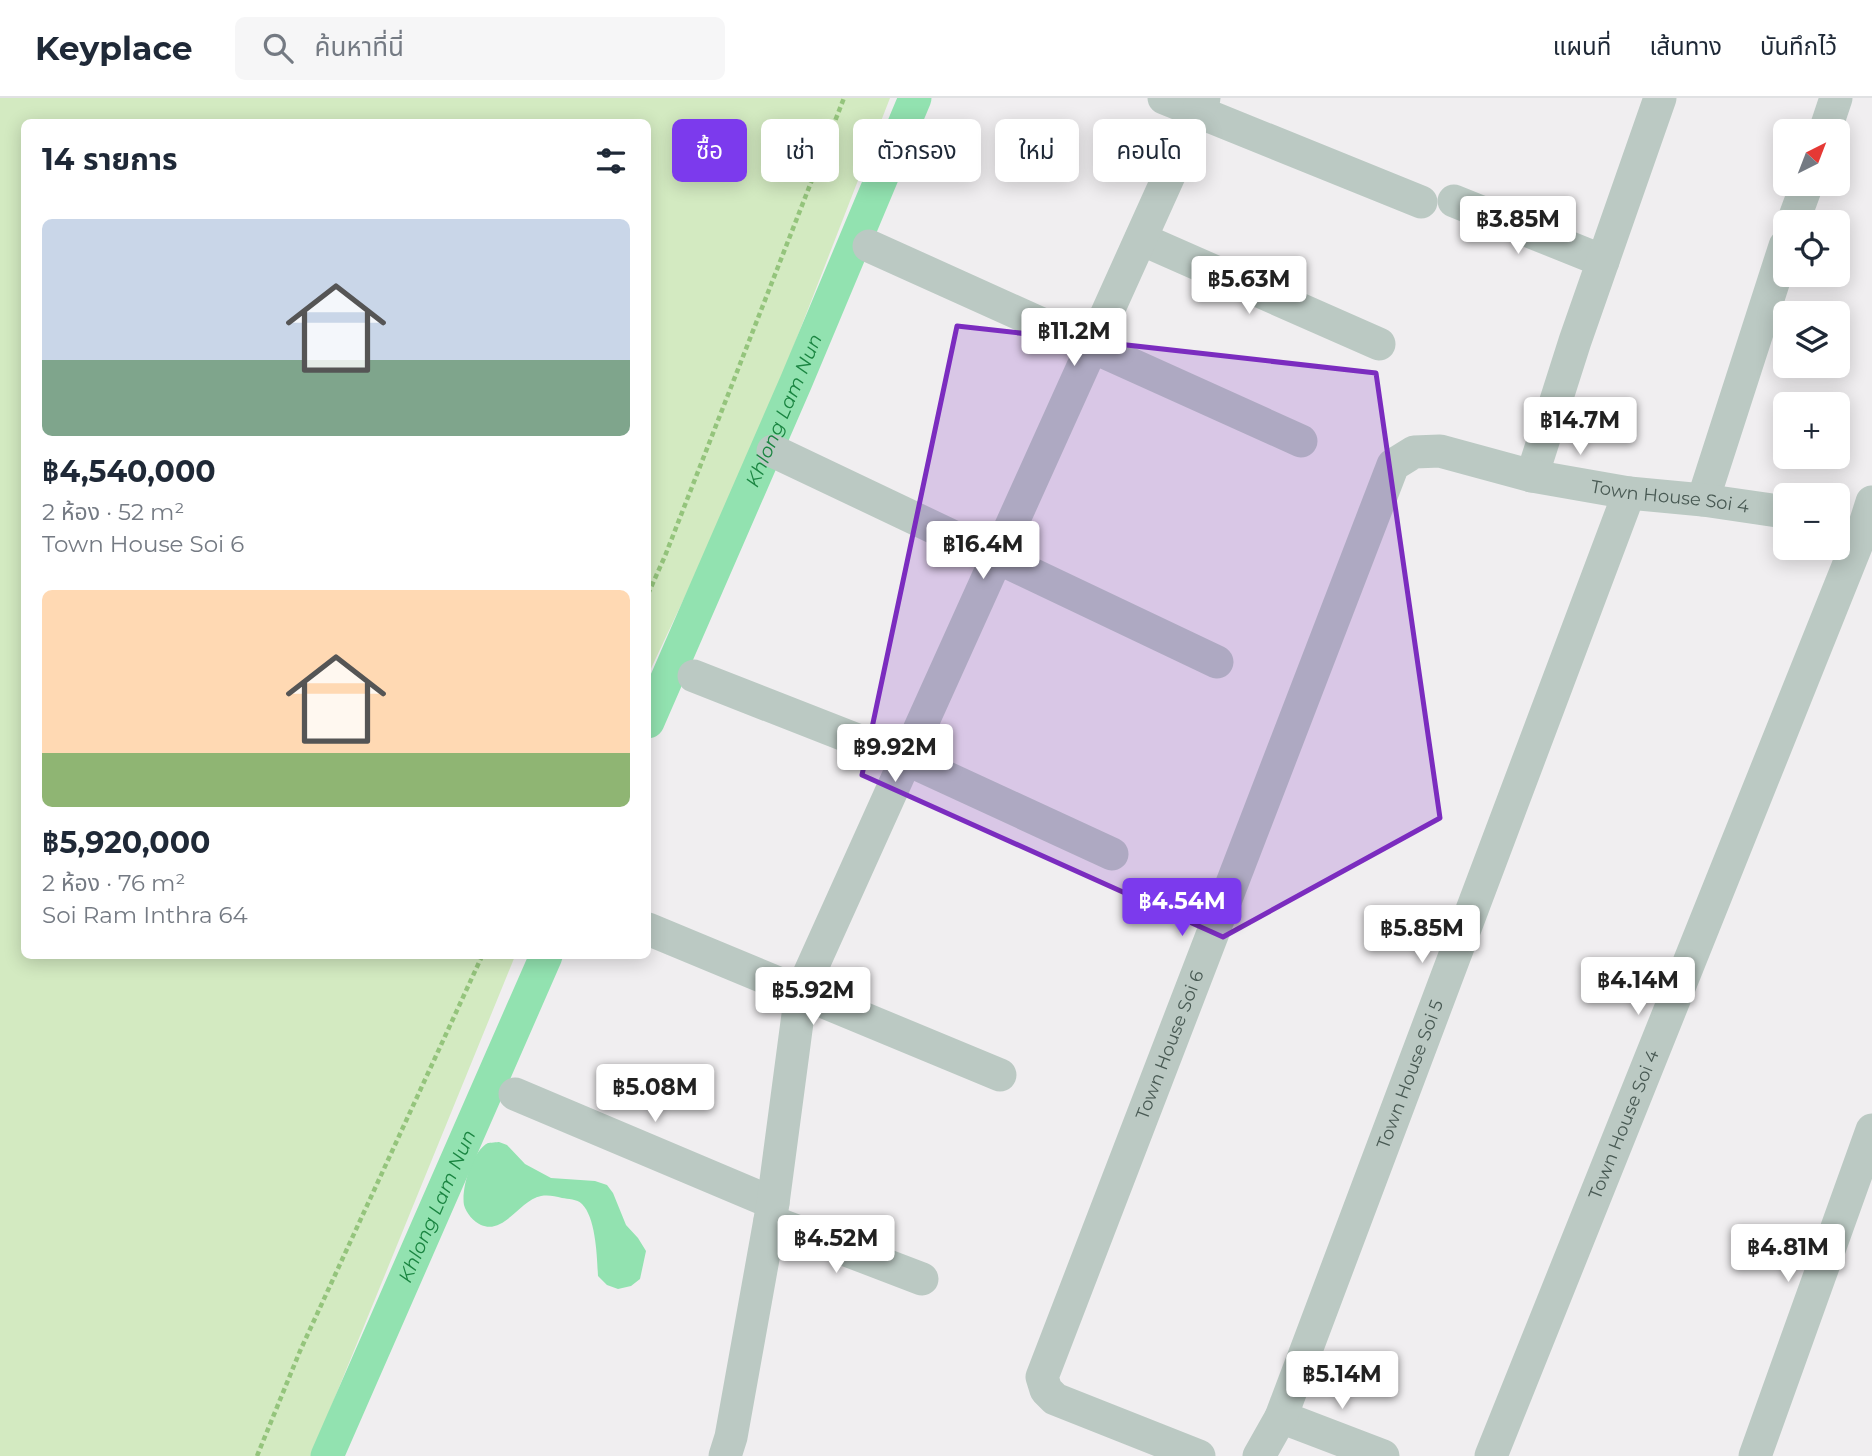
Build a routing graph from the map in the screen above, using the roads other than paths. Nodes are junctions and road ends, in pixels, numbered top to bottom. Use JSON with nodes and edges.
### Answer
{"nodes":[{"id":1,"x":1164,"y":98,"type":"edge"},
{"id":2,"x":1660,"y":98,"type":"edge"},
{"id":3,"x":1836,"y":98,"type":"edge"},
{"id":4,"x":1201,"y":105,"type":"edge"},
{"id":5,"x":1829,"y":119,"type":"edge"},
{"id":6,"x":1454,"y":201,"type":"dead end"},
{"id":7,"x":1421,"y":202,"type":"dead end"},
{"id":8,"x":1141,"y":239,"type":"junction"},
{"id":9,"x":869,"y":246,"type":"dead end"},
{"id":10,"x":1603,"y":261,"type":"junction"},
{"id":11,"x":1773,"y":283,"type":"edge"},
{"id":12,"x":1379,"y":344,"type":"dead end"},
{"id":13,"x":1092,"y":347,"type":"junction"},
{"id":14,"x":1301,"y":441,"type":"dead end"},
{"id":15,"x":773,"y":451,"type":"dead end"},
{"id":16,"x":1394,"y":465,"type":"joint"},
{"id":17,"x":1532,"y":476,"type":"junction"},
{"id":18,"x":1629,"y":493,"type":"junction"},
{"id":19,"x":1703,"y":500,"type":"junction"},
{"id":20,"x":1773,"y":510,"type":"edge"},
{"id":21,"x":1862,"y":518,"type":"edge"},
{"id":22,"x":997,"y":558,"type":"junction"},
{"id":23,"x":1217,"y":662,"type":"dead end"},
{"id":24,"x":694,"y":676,"type":"dead end"},
{"id":25,"x":906,"y":759,"type":"junction"},
{"id":26,"x":1112,"y":854,"type":"dead end"},
{"id":27,"x":651,"y":930,"type":"edge"},
{"id":28,"x":801,"y":992,"type":"junction"},
{"id":29,"x":1000,"y":1075,"type":"dead end"},
{"id":30,"x":515,"y":1094,"type":"dead end"},
{"id":31,"x":1872,"y":1130,"type":"edge"},
{"id":32,"x":772,"y":1212,"type":"junction"},
{"id":33,"x":922,"y":1279,"type":"dead end"},
{"id":34,"x":1281,"y":1417,"type":"junction"},
{"id":35,"x":725,"y":1456,"type":"edge"},
{"id":36,"x":1199,"y":1456,"type":"edge"},
{"id":37,"x":1259,"y":1456,"type":"edge"},
{"id":38,"x":1383,"y":1456,"type":"edge"},
{"id":39,"x":1491,"y":1456,"type":"edge"},
{"id":40,"x":1755,"y":1456,"type":"edge"}],
"edges":[{"from":1,"to":4,"type":"street"},
{"from":2,"to":10,"type":"street"},
{"from":3,"to":5,"type":"street"},
{"from":4,"to":7,"type":"street"},
{"from":4,"to":8,"type":"street"},
{"from":6,"to":10,"type":"street"},
{"from":8,"to":12,"type":"street"},
{"from":8,"to":13,"type":"street"},
{"from":9,"to":13,"type":"street"},
{"from":10,"to":17,"type":"street"},
{"from":11,"to":19,"type":"street"},
{"from":13,"to":14,"type":"street"},
{"from":13,"to":22,"type":"street"},
{"from":15,"to":22,"type":"street"},
{"from":16,"to":17,"type":"street","name":"Town House Soi 4"},
{"from":16,"to":36,"type":"street","name":"Town House Soi 6"},
{"from":17,"to":18,"type":"street","name":"Town House Soi 4"},
{"from":18,"to":19,"type":"street","name":"Town House Soi 4"},
{"from":18,"to":34,"type":"street","name":"Town House Soi 5"},
{"from":19,"to":20,"type":"street","name":"Town House Soi 4"},
{"from":21,"to":39,"type":"street","name":"Town House Soi 4"},
{"from":22,"to":23,"type":"street"},
{"from":22,"to":25,"type":"street"},
{"from":24,"to":25,"type":"street"},
{"from":25,"to":26,"type":"street"},
{"from":25,"to":28,"type":"street"},
{"from":27,"to":28,"type":"street"},
{"from":28,"to":29,"type":"street"},
{"from":28,"to":32,"type":"street"},
{"from":30,"to":32,"type":"street"},
{"from":31,"to":40,"type":"street"},
{"from":32,"to":33,"type":"street"},
{"from":32,"to":35,"type":"street"},
{"from":34,"to":37,"type":"street","name":"Town House Soi 5"},
{"from":34,"to":38,"type":"street"}]}
